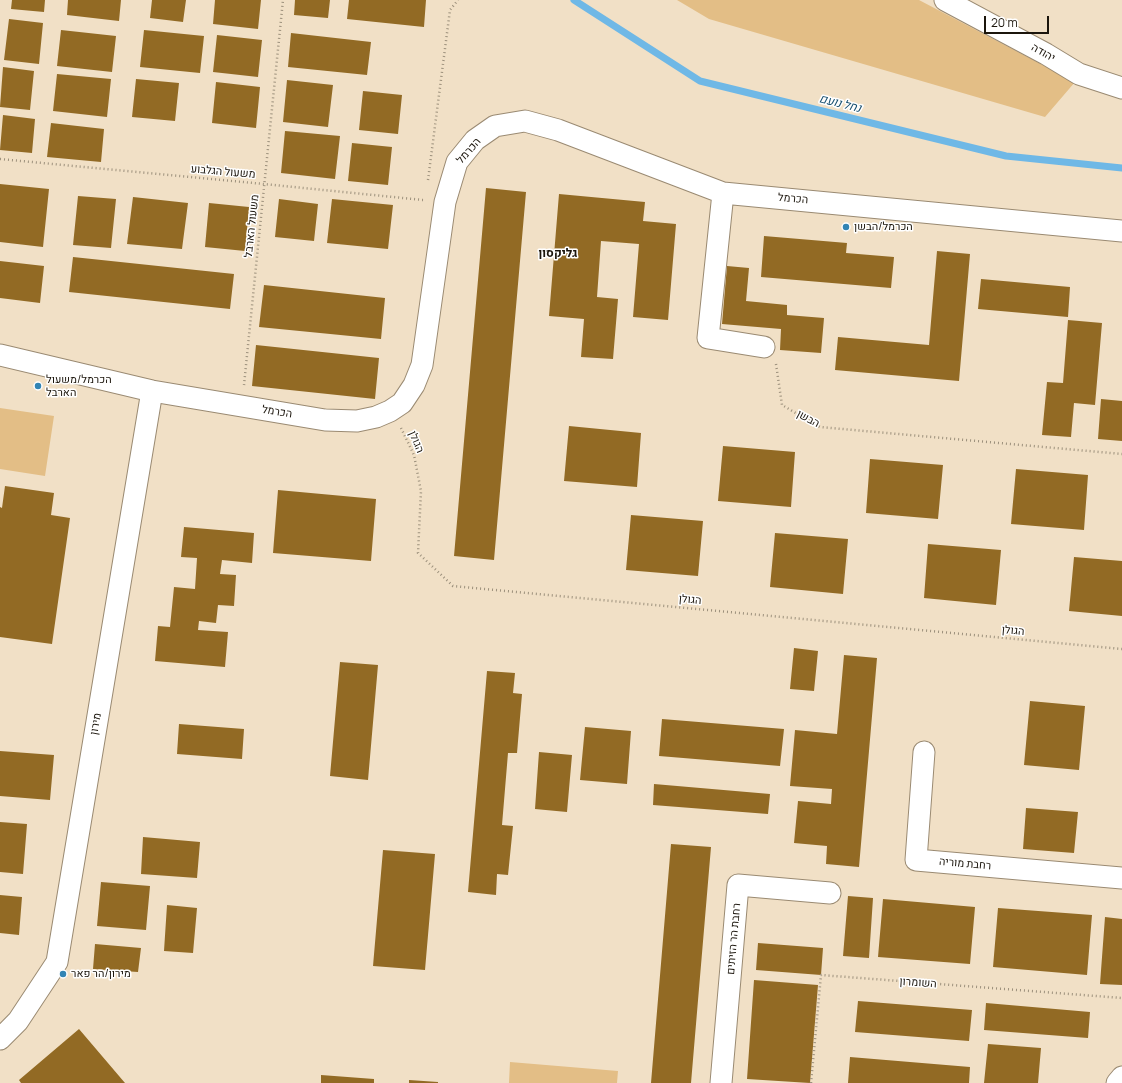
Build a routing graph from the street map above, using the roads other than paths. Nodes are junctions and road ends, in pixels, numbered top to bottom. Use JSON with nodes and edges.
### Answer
{"nodes":[{"id":1,"x":945,"y":0,"type":"edge"},
{"id":2,"x":1122,"y":88,"type":"edge"},
{"id":3,"x":723,"y":193,"type":"junction"},
{"id":4,"x":1122,"y":231,"type":"edge"},
{"id":5,"x":764,"y":347,"type":"road end"},
{"id":6,"x":0,"y":355,"type":"edge"},
{"id":7,"x":152,"y":391,"type":"junction"},
{"id":8,"x":924,"y":752,"type":"dead end"},
{"id":9,"x":1122,"y":878,"type":"edge"},
{"id":10,"x":830,"y":894,"type":"dead end"},
{"id":11,"x":0,"y":1039,"type":"edge"},
{"id":12,"x":1122,"y":1077,"type":"edge"},
{"id":13,"x":721,"y":1083,"type":"edge"},
{"id":14,"x":1117,"y":1083,"type":"edge"}],
"edges":[{"from":1,"to":2,"type":"street","name":"יהודה"},
{"from":3,"to":4,"type":"street","name":"הכרמל"},
{"from":3,"to":5,"type":"street"},
{"from":3,"to":7,"type":"street","name":"הכרמל"},
{"from":6,"to":7,"type":"street","name":"הכרמל"},
{"from":7,"to":11,"type":"street","name":"מירון"},
{"from":8,"to":9,"type":"street","name":"רחבת מוריה"},
{"from":10,"to":13,"type":"street","name":"רחבת הר הזיתים"},
{"from":12,"to":14,"type":"street"}]}
